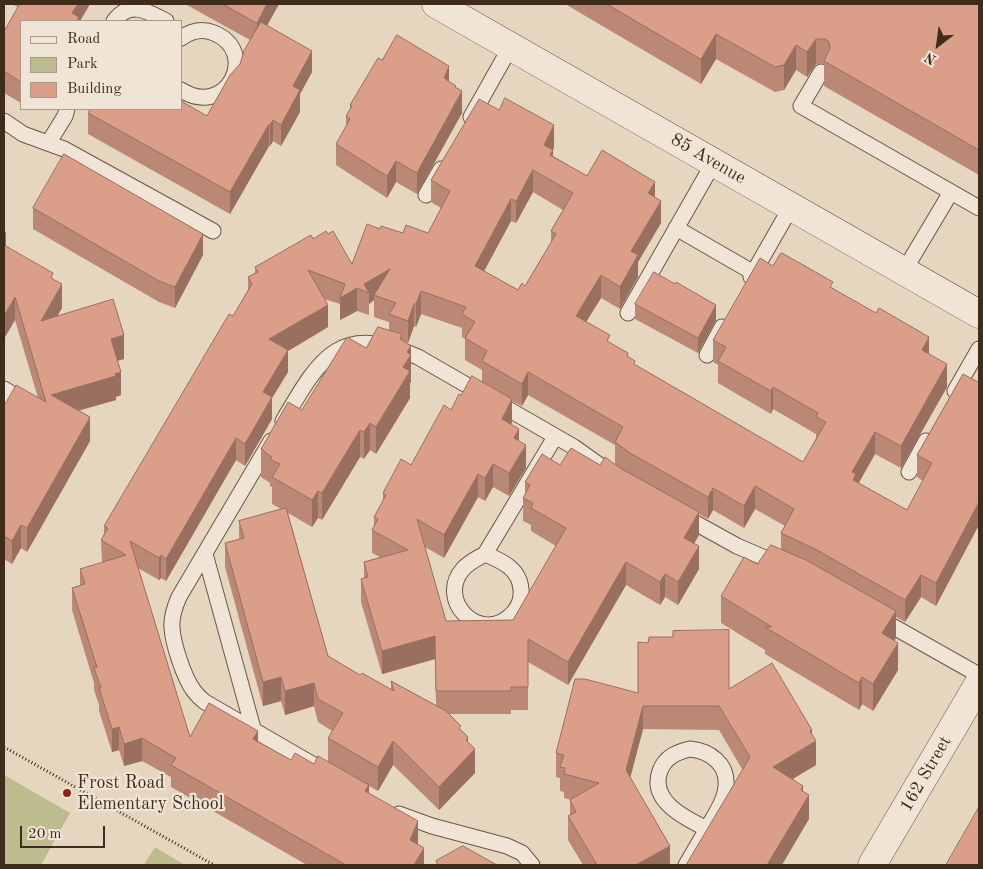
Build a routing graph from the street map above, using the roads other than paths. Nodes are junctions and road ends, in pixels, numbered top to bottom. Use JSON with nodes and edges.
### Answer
{"nodes":[{"id":1,"x":436,"y":4,"type":"edge"},
{"id":2,"x":115,"y":20,"type":"edge"},
{"id":3,"x":164,"y":20,"type":"edge"},
{"id":4,"x":184,"y":34,"type":"edge"},
{"id":5,"x":510,"y":46,"type":"junction"},
{"id":6,"x":820,"y":72,"type":"dead end"},
{"id":7,"x":182,"y":91,"type":"edge"},
{"id":8,"x":67,"y":110,"type":"edge"},
{"id":9,"x":4,"y":121,"type":"edge"},
{"id":10,"x":464,"y":129,"type":"edge"},
{"id":11,"x":49,"y":142,"type":"junction"},
{"id":12,"x":450,"y":154,"type":"edge"},
{"id":13,"x":714,"y":162,"type":"junction"},
{"id":14,"x":951,"y":192,"type":"junction"},
{"id":15,"x":426,"y":195,"type":"dead end"},
{"id":16,"x":791,"y":207,"type":"junction"},
{"id":17,"x":979,"y":208,"type":"edge"},
{"id":18,"x":676,"y":228,"type":"junction"},
{"id":19,"x":213,"y":231,"type":"dead end"},
{"id":20,"x":904,"y":271,"type":"junction"},
{"id":21,"x":754,"y":273,"type":"junction"},
{"id":22,"x":744,"y":289,"type":"edge"},
{"id":23,"x":628,"y":313,"type":"dead end"},
{"id":24,"x":730,"y":314,"type":"edge"},
{"id":25,"x":979,"y":314,"type":"edge"},
{"id":26,"x":979,"y":349,"type":"edge"},
{"id":27,"x":707,"y":355,"type":"dead end"},
{"id":28,"x":4,"y":389,"type":"edge"},
{"id":29,"x":4,"y":402,"type":"edge"},
{"id":30,"x":946,"y":406,"type":"edge"},
{"id":31,"x":932,"y":431,"type":"edge"},
{"id":32,"x":555,"y":437,"type":"junction"},
{"id":33,"x":909,"y":472,"type":"dead end"},
{"id":34,"x":630,"y":486,"type":"edge"},
{"id":35,"x":670,"y":509,"type":"edge"},
{"id":36,"x":205,"y":554,"type":"junction"},
{"id":37,"x":485,"y":554,"type":"junction"},
{"id":38,"x":795,"y":572,"type":"edge"},
{"id":39,"x":864,"y":610,"type":"edge"},
{"id":40,"x":979,"y":674,"type":"edge"},
{"id":41,"x":979,"y":683,"type":"edge"},
{"id":42,"x":254,"y":732,"type":"junction"},
{"id":43,"x":328,"y":774,"type":"edge"},
{"id":44,"x":385,"y":806,"type":"edge"},
{"id":45,"x":707,"y":829,"type":"junction"},
{"id":46,"x":532,"y":865,"type":"edge"},
{"id":47,"x":686,"y":865,"type":"edge"},
{"id":48,"x":872,"y":865,"type":"edge"}],
"edges":[{"from":1,"to":5,"type":"street","name":"85 Avenue"},
{"from":2,"to":3,"type":"lane"},
{"from":4,"to":7,"type":"lane"},
{"from":5,"to":10,"type":"lane"},
{"from":5,"to":13,"type":"street","name":"85 Avenue"},
{"from":6,"to":14,"type":"lane"},
{"from":8,"to":11,"type":"lane"},
{"from":9,"to":11,"type":"lane"},
{"from":11,"to":19,"type":"lane"},
{"from":12,"to":15,"type":"lane"},
{"from":13,"to":16,"type":"street","name":"85 Avenue"},
{"from":13,"to":18,"type":"lane"},
{"from":14,"to":17,"type":"lane"},
{"from":14,"to":20,"type":"lane"},
{"from":16,"to":20,"type":"street","name":"85 Avenue"},
{"from":16,"to":21,"type":"lane"},
{"from":18,"to":21,"type":"lane"},
{"from":18,"to":23,"type":"lane"},
{"from":20,"to":25,"type":"street","name":"85 Avenue"},
{"from":21,"to":22,"type":"lane"},
{"from":24,"to":27,"type":"lane"},
{"from":26,"to":30,"type":"lane"},
{"from":28,"to":29,"type":"lane"},
{"from":31,"to":33,"type":"lane"},
{"from":32,"to":34,"type":"lane"},
{"from":32,"to":36,"type":"lane"},
{"from":32,"to":37,"type":"lane"},
{"from":35,"to":38,"type":"lane"},
{"from":36,"to":42,"type":"lane"},
{"from":36,"to":42,"type":"lane"},
{"from":37,"to":37,"type":"lane"},
{"from":39,"to":40,"type":"lane"},
{"from":41,"to":48,"type":"street","name":"162 Street"},
{"from":42,"to":43,"type":"lane"},
{"from":44,"to":46,"type":"lane"},
{"from":45,"to":45,"type":"lane"},
{"from":45,"to":47,"type":"lane"}]}
